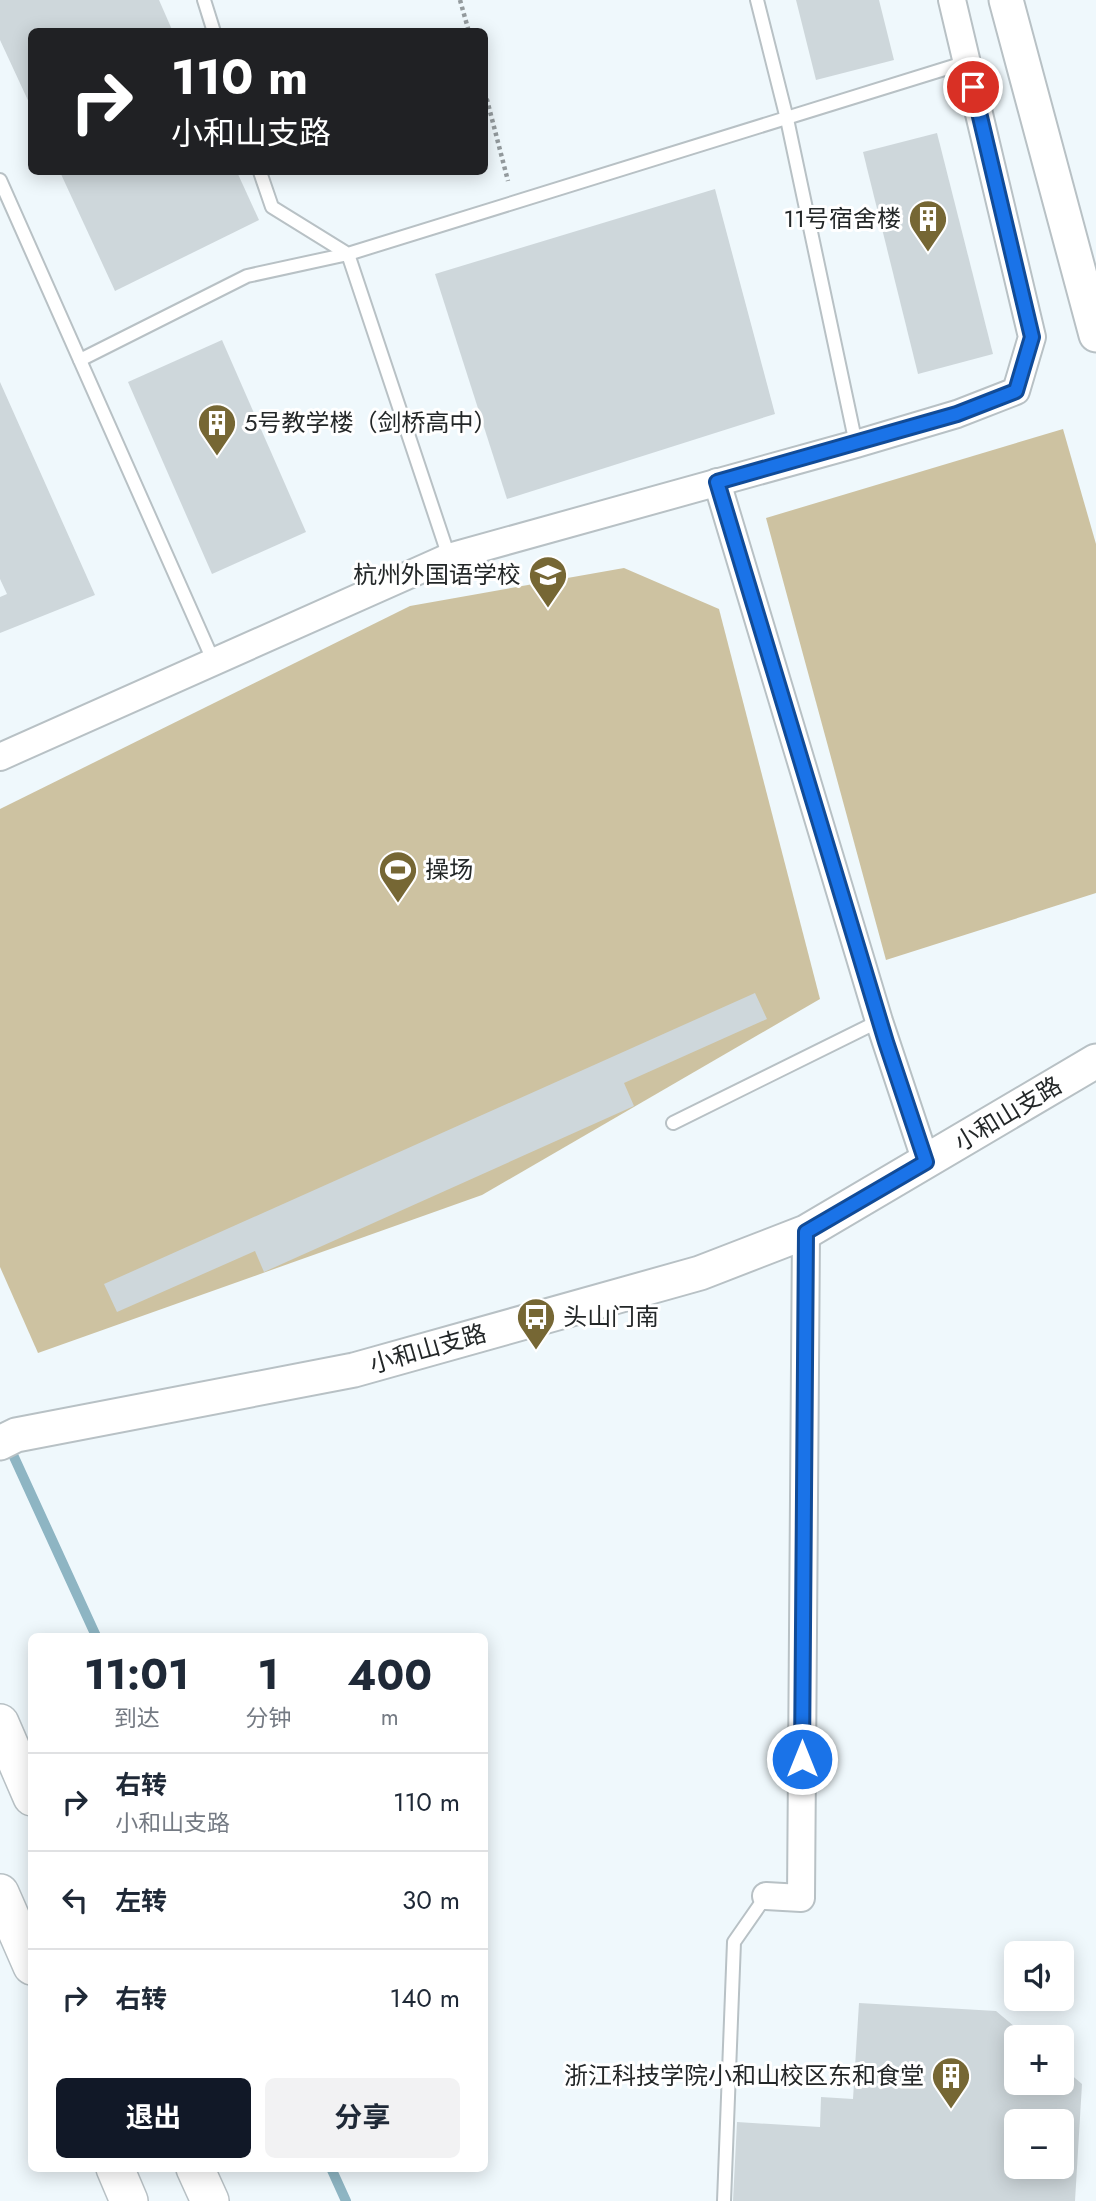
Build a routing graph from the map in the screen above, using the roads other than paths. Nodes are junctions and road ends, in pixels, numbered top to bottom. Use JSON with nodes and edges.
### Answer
{"nodes":[{"id":1,"x":204,"y":0,"type":"edge"},
{"id":2,"x":757,"y":0,"type":"edge"},
{"id":3,"x":952,"y":0,"type":"edge"},
{"id":4,"x":1006,"y":0,"type":"edge"},
{"id":5,"x":213,"y":28,"type":"edge"},
{"id":6,"x":967,"y":62,"type":"junction"},
{"id":7,"x":787,"y":119,"type":"junction"},
{"id":8,"x":261,"y":175,"type":"edge"},
{"id":9,"x":0,"y":180,"type":"edge"},
{"id":10,"x":348,"y":254,"type":"junction"},
{"id":11,"x":1096,"y":335,"type":"edge"},
{"id":12,"x":80,"y":360,"type":"junction"},
{"id":13,"x":856,"y":444,"type":"junction"},
{"id":14,"x":717,"y":482,"type":"junction"},
{"id":15,"x":449,"y":557,"type":"junction"},
{"id":16,"x":213,"y":660,"type":"junction"},
{"id":17,"x":0,"y":757,"type":"edge"},
{"id":18,"x":879,"y":1021,"type":"junction"},
{"id":19,"x":1096,"y":1061,"type":"edge"},
{"id":20,"x":673,"y":1123,"type":"dead end"},
{"id":21,"x":926,"y":1162,"type":"junction"},
{"id":22,"x":806,"y":1232,"type":"junction"},
{"id":23,"x":8,"y":1439,"type":"edge"},
{"id":24,"x":0,"y":1723,"type":"edge"},
{"id":25,"x":28,"y":1788,"type":"edge"},
{"id":26,"x":0,"y":1893,"type":"edge"},
{"id":27,"x":766,"y":1896,"type":"joint"},
{"id":28,"x":28,"y":1957,"type":"edge"},
{"id":29,"x":118,"y":2172,"type":"edge"},
{"id":30,"x":197,"y":2172,"type":"edge"},
{"id":31,"x":129,"y":2201,"type":"edge"},
{"id":32,"x":210,"y":2201,"type":"edge"},
{"id":33,"x":724,"y":2201,"type":"edge"}],
"edges":[{"from":1,"to":5,"type":"lane"},
{"from":2,"to":7,"type":"lane"},
{"from":3,"to":6,"type":"street"},
{"from":4,"to":11,"type":"street"},
{"from":6,"to":7,"type":"lane"},
{"from":6,"to":13,"type":"street"},
{"from":7,"to":10,"type":"lane"},
{"from":7,"to":13,"type":"lane"},
{"from":8,"to":10,"type":"lane"},
{"from":9,"to":12,"type":"lane"},
{"from":10,"to":12,"type":"lane"},
{"from":10,"to":15,"type":"lane"},
{"from":12,"to":16,"type":"lane"},
{"from":13,"to":14,"type":"street"},
{"from":14,"to":15,"type":"street"},
{"from":14,"to":18,"type":"street"},
{"from":15,"to":16,"type":"street"},
{"from":16,"to":17,"type":"street"},
{"from":18,"to":20,"type":"lane"},
{"from":18,"to":21,"type":"street"},
{"from":19,"to":21,"type":"street","name":"小和山支路"},
{"from":21,"to":22,"type":"street","name":"小和山支路"},
{"from":22,"to":23,"type":"street","name":"小和山支路"},
{"from":22,"to":27,"type":"street"},
{"from":24,"to":25,"type":"main road"},
{"from":26,"to":28,"type":"main road"},
{"from":27,"to":33,"type":"lane"},
{"from":29,"to":31,"type":"main road"},
{"from":30,"to":32,"type":"main road"}]}
